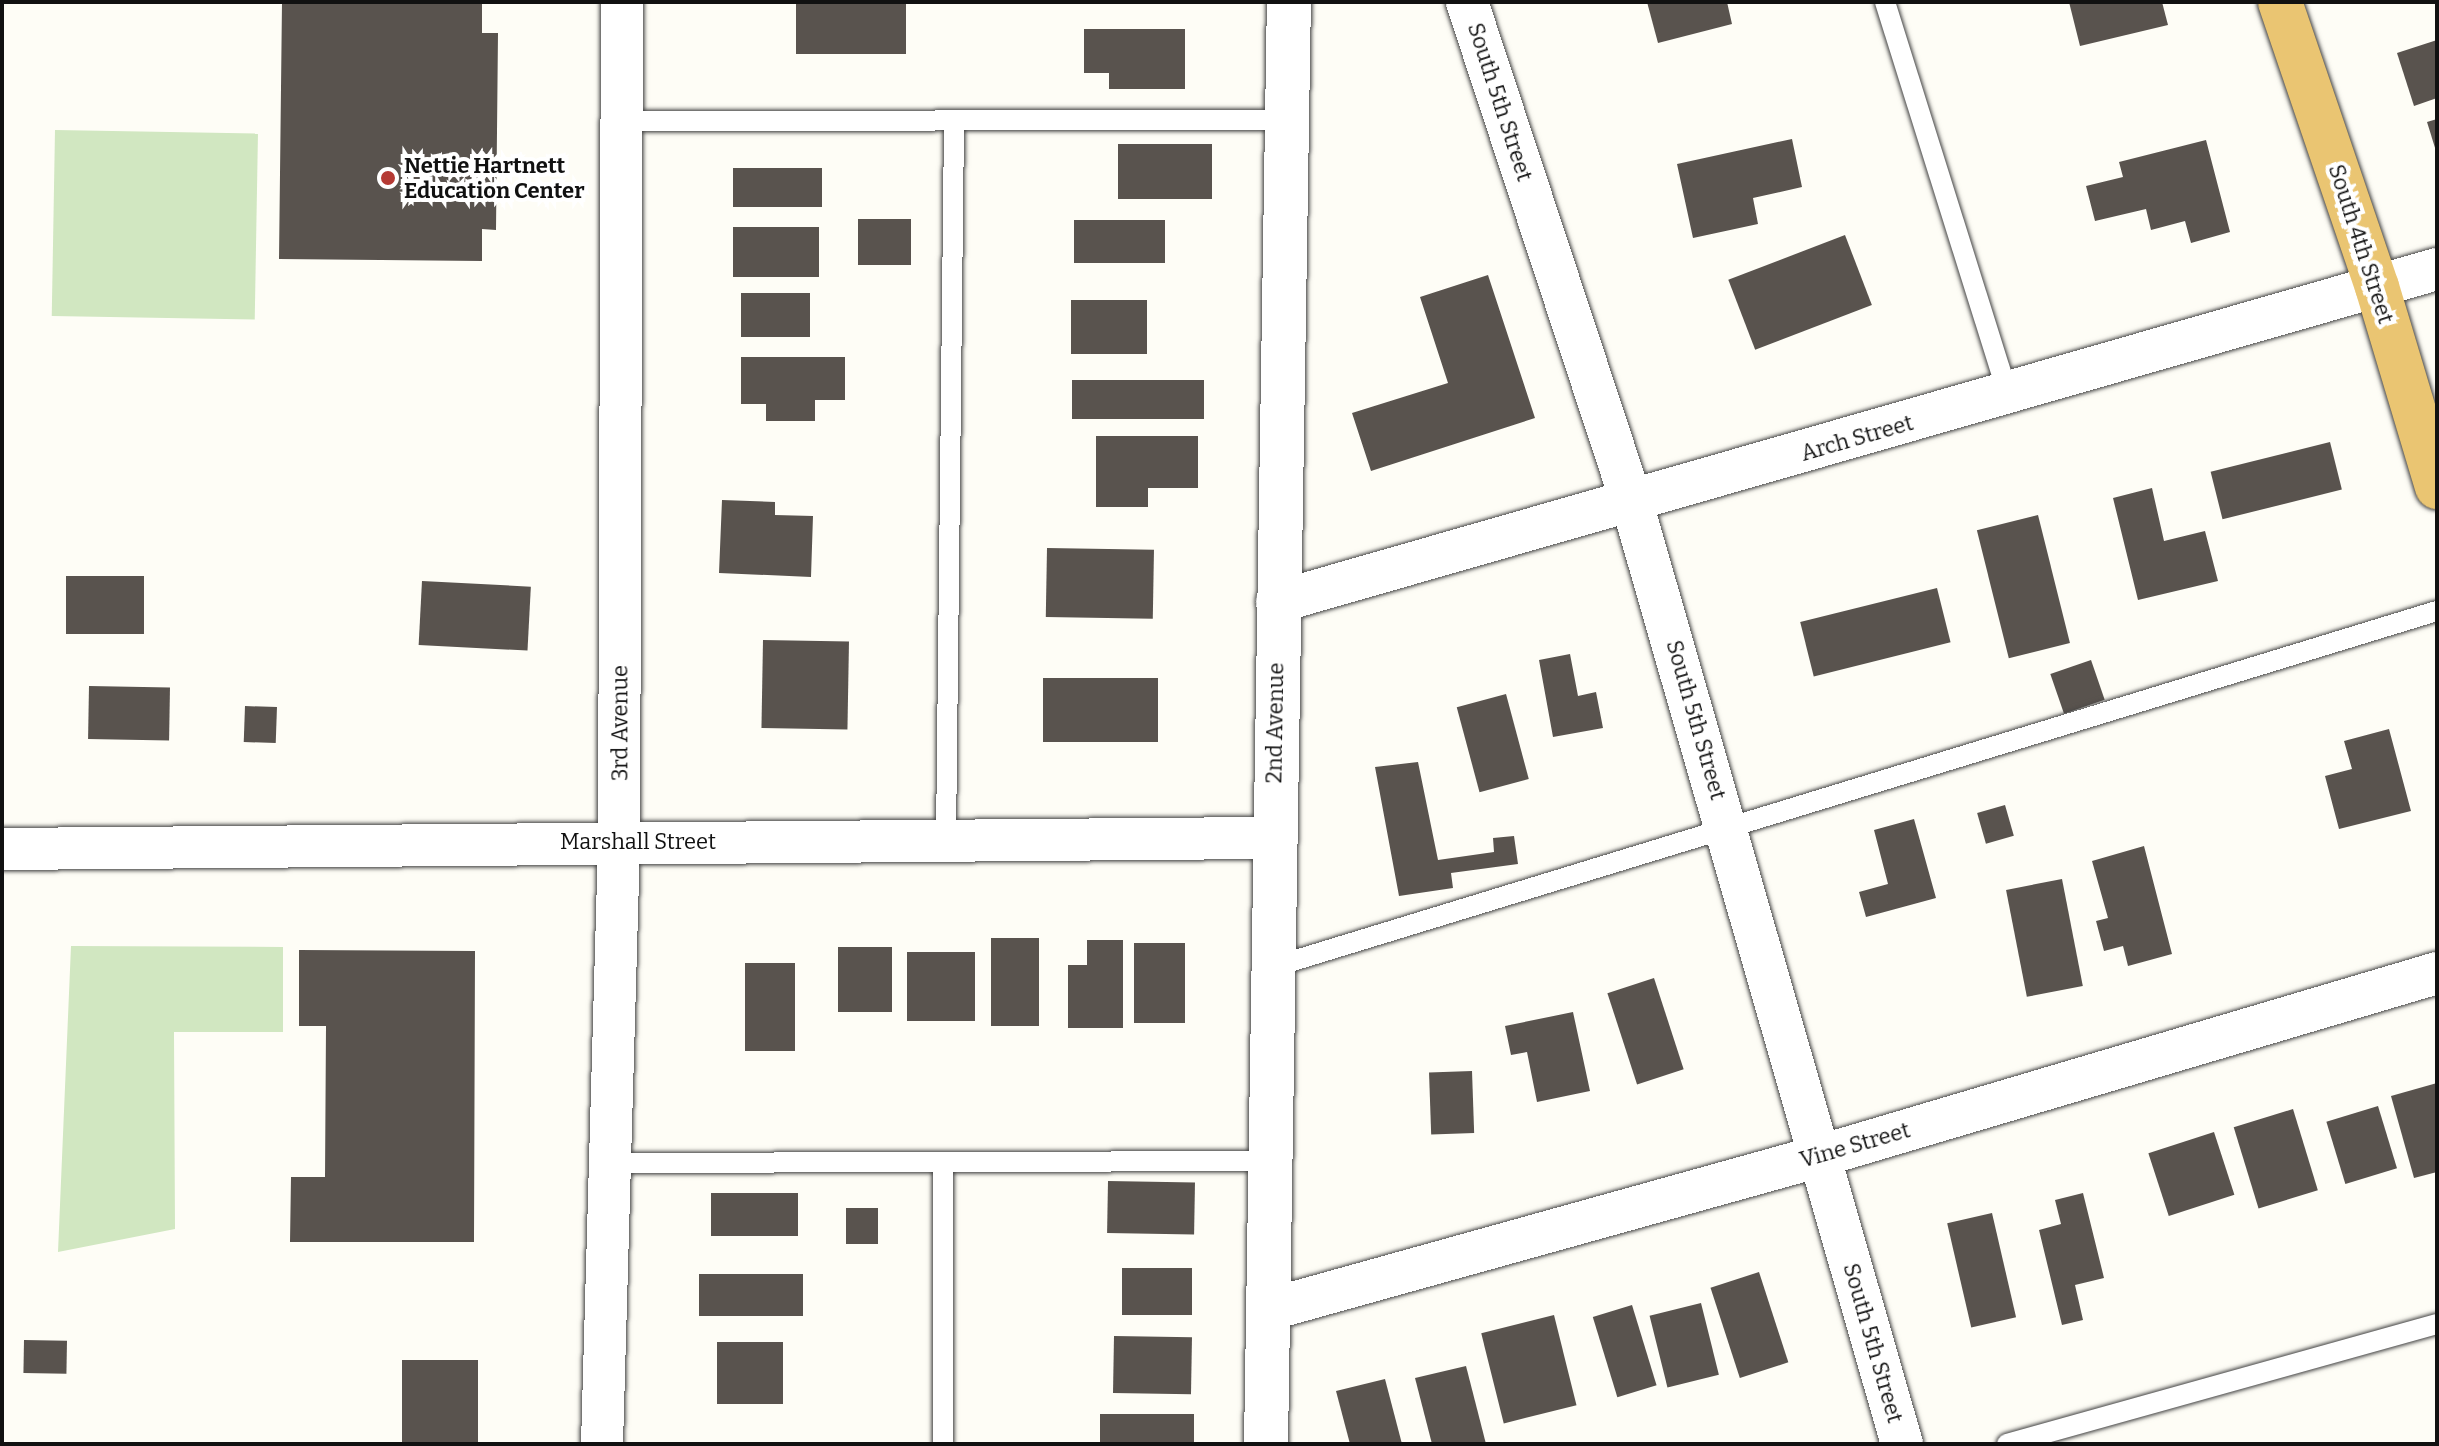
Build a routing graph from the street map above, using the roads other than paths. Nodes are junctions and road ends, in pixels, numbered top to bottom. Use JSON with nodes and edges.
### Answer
{"nodes":[{"id":1,"x":622,"y":2,"type":"edge"},
{"id":2,"x":1289,"y":2,"type":"edge"},
{"id":3,"x":1467,"y":2,"type":"edge"},
{"id":4,"x":1885,"y":2,"type":"edge"},
{"id":5,"x":2280,"y":2,"type":"edge"},
{"id":6,"x":1286,"y":120,"type":"junction"},
{"id":7,"x":621,"y":121,"type":"junction"},
{"id":8,"x":954,"y":121,"type":"junction"},
{"id":9,"x":2437,"y":269,"type":"edge"},
{"id":10,"x":2377,"y":287,"type":"junction"},
{"id":11,"x":2008,"y":394,"type":"junction"},
{"id":12,"x":2437,"y":487,"type":"edge"},
{"id":13,"x":1632,"y":503,"type":"junction"},
{"id":14,"x":1277,"y":602,"type":"junction"},
{"id":15,"x":2437,"y":611,"type":"edge"},
{"id":16,"x":1729,"y":832,"type":"junction"},
{"id":17,"x":1274,"y":838,"type":"junction"},
{"id":18,"x":946,"y":840,"type":"junction"},
{"id":19,"x":619,"y":842,"type":"junction"},
{"id":20,"x":2,"y":849,"type":"edge"},
{"id":21,"x":1273,"y":967,"type":"junction"},
{"id":22,"x":2437,"y":973,"type":"edge"},
{"id":23,"x":1820,"y":1156,"type":"junction"},
{"id":24,"x":1272,"y":1161,"type":"junction"},
{"id":25,"x":943,"y":1162,"type":"junction"},
{"id":26,"x":610,"y":1163,"type":"junction"},
{"id":27,"x":1271,"y":1309,"type":"junction"},
{"id":28,"x":2437,"y":1324,"type":"edge"},
{"id":29,"x":602,"y":1444,"type":"edge"},
{"id":30,"x":943,"y":1444,"type":"edge"},
{"id":31,"x":1266,"y":1444,"type":"edge"},
{"id":32,"x":1902,"y":1444,"type":"edge"},
{"id":33,"x":2007,"y":1444,"type":"edge"}],
"edges":[{"from":1,"to":7,"type":"street","name":"3rd Avenue"},
{"from":2,"to":6,"type":"street","name":"2nd Avenue"},
{"from":3,"to":13,"type":"street","name":"South 5th Street"},
{"from":4,"to":11,"type":"lane"},
{"from":5,"to":10,"type":"highway","name":"South 4th Street"},
{"from":6,"to":8,"type":"lane"},
{"from":6,"to":14,"type":"street","name":"2nd Avenue"},
{"from":7,"to":8,"type":"lane"},
{"from":7,"to":19,"type":"street","name":"3rd Avenue"},
{"from":8,"to":18,"type":"lane"},
{"from":9,"to":10,"type":"street","name":"Arch Street"},
{"from":10,"to":11,"type":"street","name":"Arch Street"},
{"from":10,"to":12,"type":"highway","name":"South 4th Street"},
{"from":11,"to":13,"type":"street","name":"Arch Street"},
{"from":13,"to":14,"type":"street","name":"Arch Street"},
{"from":13,"to":16,"type":"street","name":"South 5th Street"},
{"from":14,"to":17,"type":"street","name":"2nd Avenue"},
{"from":15,"to":16,"type":"lane"},
{"from":16,"to":21,"type":"lane"},
{"from":16,"to":23,"type":"street","name":"South 5th Street"},
{"from":17,"to":18,"type":"street","name":"Marshall Street"},
{"from":17,"to":21,"type":"street","name":"2nd Avenue"},
{"from":18,"to":19,"type":"street","name":"Marshall Street"},
{"from":19,"to":20,"type":"street","name":"Marshall Street"},
{"from":19,"to":26,"type":"street","name":"3rd Avenue"},
{"from":21,"to":24,"type":"street","name":"2nd Avenue"},
{"from":22,"to":23,"type":"street","name":"Vine Street"},
{"from":23,"to":27,"type":"street","name":"Vine Street"},
{"from":23,"to":32,"type":"street","name":"South 5th Street"},
{"from":24,"to":25,"type":"lane"},
{"from":24,"to":27,"type":"street","name":"2nd Avenue"},
{"from":25,"to":26,"type":"lane"},
{"from":25,"to":30,"type":"lane"},
{"from":26,"to":29,"type":"street","name":"3rd Avenue"},
{"from":27,"to":31,"type":"street","name":"2nd Avenue"},
{"from":28,"to":33,"type":"lane"}]}
